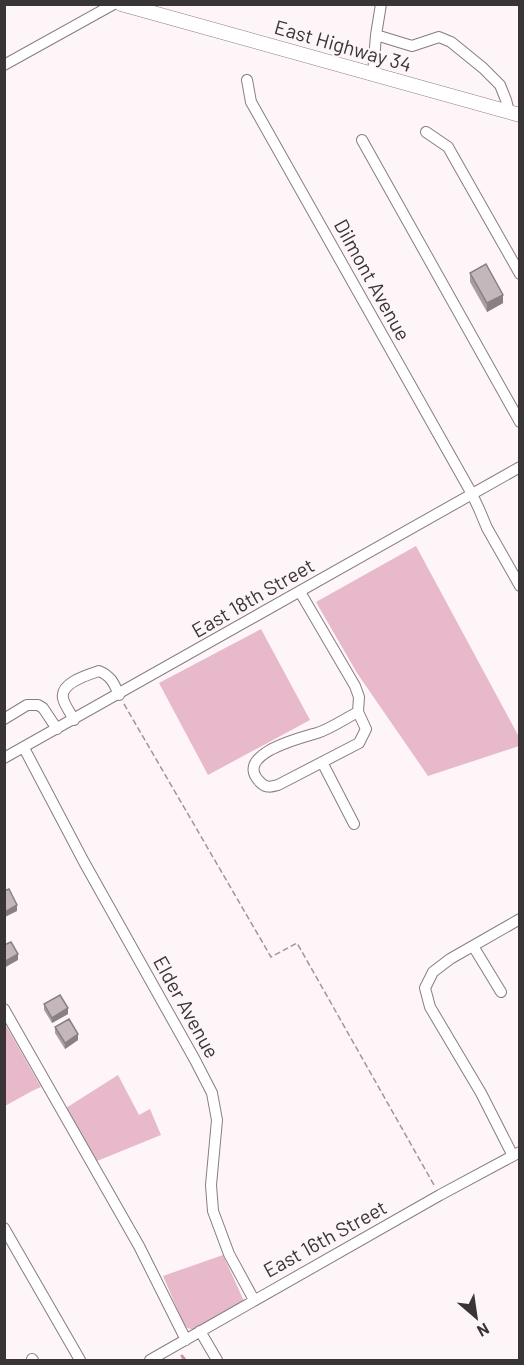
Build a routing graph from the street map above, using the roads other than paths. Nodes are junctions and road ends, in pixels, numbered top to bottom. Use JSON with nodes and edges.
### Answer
{"nodes":[{"id":1,"x":114,"y":4,"type":"edge"},
{"id":2,"x":121,"y":4,"type":"edge"},
{"id":3,"x":381,"y":4,"type":"edge"},
{"id":4,"x":376,"y":35,"type":"junction"},
{"id":5,"x":4,"y":65,"type":"edge"},
{"id":6,"x":373,"y":74,"type":"junction"},
{"id":7,"x":247,"y":80,"type":"dead end"},
{"id":8,"x":514,"y":114,"type":"edge"},
{"id":9,"x":426,"y":132,"type":"dead end"},
{"id":10,"x":362,"y":140,"type":"dead end"},
{"id":11,"x":519,"y":274,"type":"edge"},
{"id":12,"x":519,"y":422,"type":"edge"},
{"id":13,"x":519,"y":467,"type":"edge"},
{"id":14,"x":472,"y":494,"type":"junction"},
{"id":15,"x":518,"y":582,"type":"edge"},
{"id":16,"x":300,"y":592,"type":"junction"},
{"id":17,"x":119,"y":695,"type":"junction"},
{"id":18,"x":358,"y":712,"type":"junction"},
{"id":19,"x":4,"y":719,"type":"edge"},
{"id":20,"x":74,"y":720,"type":"junction"},
{"id":21,"x":57,"y":729,"type":"junction"},
{"id":22,"x":24,"y":748,"type":"junction"},
{"id":23,"x":4,"y":758,"type":"edge"},
{"id":24,"x":322,"y":762,"type":"junction"},
{"id":25,"x":354,"y":824,"type":"dead end"},
{"id":26,"x":519,"y":919,"type":"edge"},
{"id":27,"x":473,"y":946,"type":"junction"},
{"id":28,"x":501,"y":992,"type":"dead end"},
{"id":29,"x":4,"y":1009,"type":"edge"},
{"id":30,"x":516,"y":1154,"type":"edge"},
{"id":31,"x":4,"y":1228,"type":"edge"},
{"id":32,"x":254,"y":1300,"type":"junction"},
{"id":33,"x":200,"y":1331,"type":"junction"},
{"id":34,"x":186,"y":1340,"type":"junction"},
{"id":35,"x":80,"y":1360,"type":"edge"},
{"id":36,"x":150,"y":1360,"type":"edge"},
{"id":37,"x":217,"y":1360,"type":"edge"}],
"edges":[{"from":1,"to":5,"type":"street"},
{"from":2,"to":6,"type":"main road","name":"East Highway 34"},
{"from":3,"to":4,"type":"street"},
{"from":4,"to":6,"type":"street"},
{"from":4,"to":8,"type":"street"},
{"from":6,"to":8,"type":"main road","name":"East Highway 34"},
{"from":7,"to":14,"type":"street","name":"Dilmont Avenue"},
{"from":9,"to":11,"type":"street"},
{"from":10,"to":12,"type":"street"},
{"from":13,"to":14,"type":"street","name":"East 18th Street"},
{"from":14,"to":15,"type":"street","name":"Dilmont Avenue"},
{"from":14,"to":16,"type":"street","name":"East 18th Street"},
{"from":16,"to":17,"type":"street","name":"East 18th Street"},
{"from":16,"to":18,"type":"street"},
{"from":17,"to":20,"type":"street","name":"East 18th Street"},
{"from":17,"to":20,"type":"street"},
{"from":18,"to":24,"type":"street"},
{"from":18,"to":24,"type":"street"},
{"from":19,"to":21,"type":"street"},
{"from":20,"to":21,"type":"street","name":"East 18th Street"},
{"from":21,"to":22,"type":"street","name":"East 18th Street"},
{"from":22,"to":23,"type":"street","name":"East 18th Street"},
{"from":22,"to":32,"type":"street","name":"Elder Avenue"},
{"from":24,"to":25,"type":"street"},
{"from":26,"to":27,"type":"street"},
{"from":27,"to":28,"type":"street"},
{"from":27,"to":30,"type":"street"},
{"from":29,"to":34,"type":"street"},
{"from":30,"to":32,"type":"street","name":"East 16th Street"},
{"from":31,"to":35,"type":"street"},
{"from":32,"to":33,"type":"street","name":"East 16th Street"},
{"from":33,"to":34,"type":"street","name":"East 16th Street"},
{"from":33,"to":37,"type":"street"},
{"from":34,"to":36,"type":"street","name":"East 16th Street"}]}
